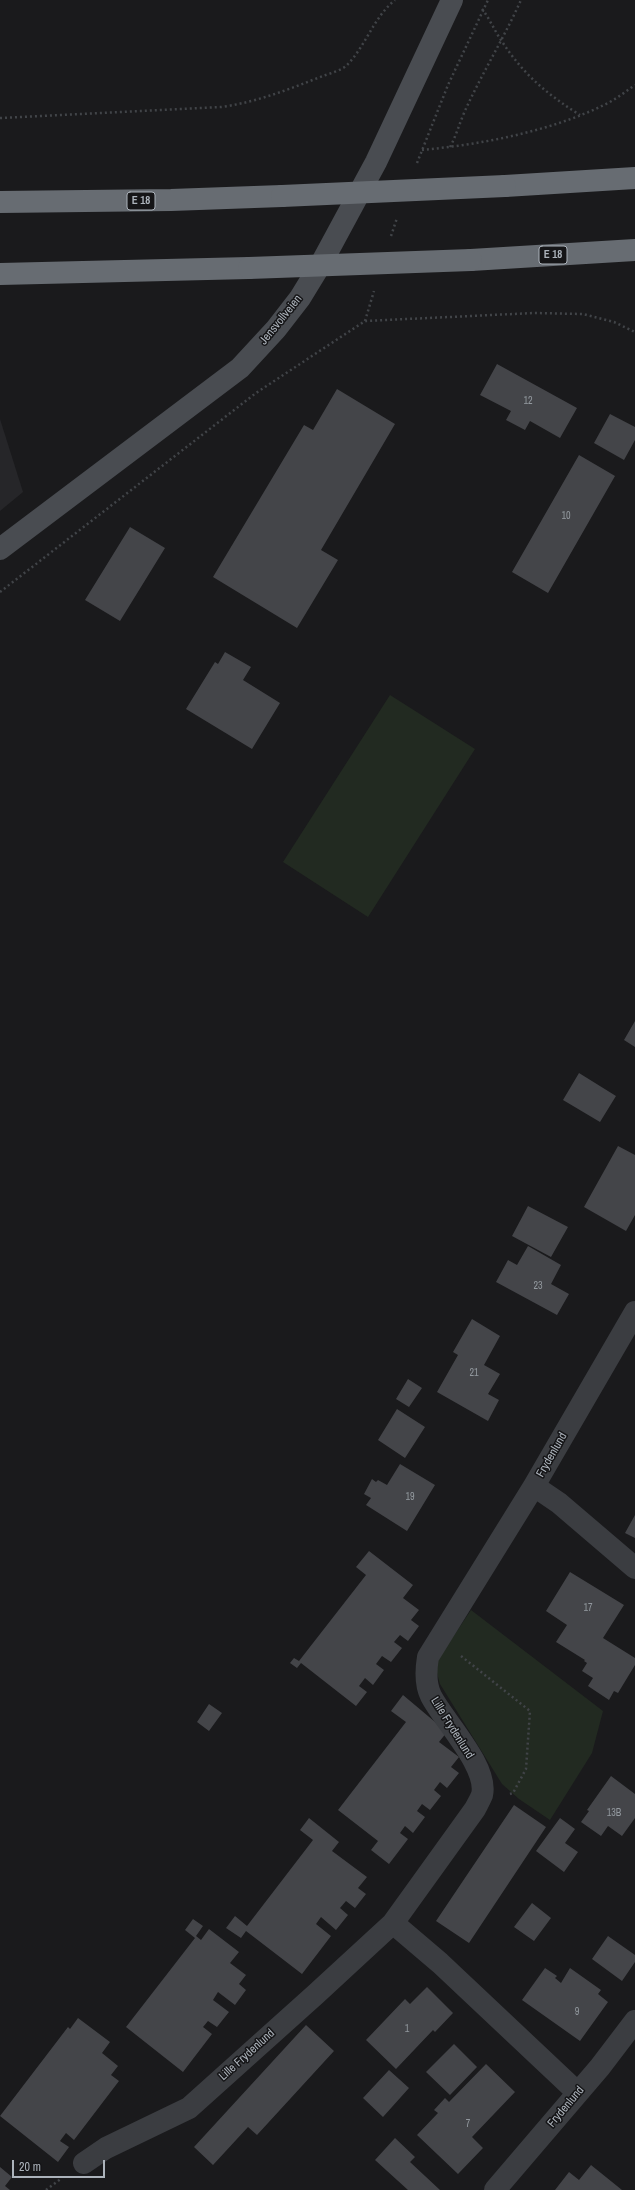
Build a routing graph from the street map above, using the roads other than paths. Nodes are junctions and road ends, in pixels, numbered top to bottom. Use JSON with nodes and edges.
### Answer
{"nodes":[{"id":1,"x":452,"y":0,"type":"edge"},
{"id":2,"x":635,"y":178,"type":"edge"},
{"id":3,"x":0,"y":202,"type":"edge"},
{"id":4,"x":635,"y":250,"type":"edge"},
{"id":5,"x":0,"y":274,"type":"edge"},
{"id":6,"x":0,"y":549,"type":"edge"},
{"id":7,"x":635,"y":1312,"type":"edge"},
{"id":8,"x":534,"y":1486,"type":"junction"},
{"id":9,"x":635,"y":1568,"type":"edge"},
{"id":10,"x":393,"y":1923,"type":"junction"},
{"id":11,"x":635,"y":2021,"type":"edge"},
{"id":12,"x":578,"y":2093,"type":"junction"},
{"id":13,"x":84,"y":2163,"type":"dead end"},
{"id":14,"x":495,"y":2190,"type":"edge"}],
"edges":[{"from":1,"to":6,"type":"street","name":"Jensvollveien"},
{"from":2,"to":3,"type":"highway","number":"E 18","bridge":true},
{"from":4,"to":5,"type":"highway","number":"E 18","bridge":true},
{"from":7,"to":8,"type":"street","name":"Frydenlund"},
{"from":8,"to":9,"type":"street","name":"Frydenlund"},
{"from":8,"to":10,"type":"street","name":"Lille Frydenlund"},
{"from":10,"to":12,"type":"street"},
{"from":10,"to":13,"type":"street","name":"Lille Frydenlund"},
{"from":11,"to":12,"type":"street","name":"Frydenlund"},
{"from":12,"to":14,"type":"street","name":"Frydenlund"}]}
